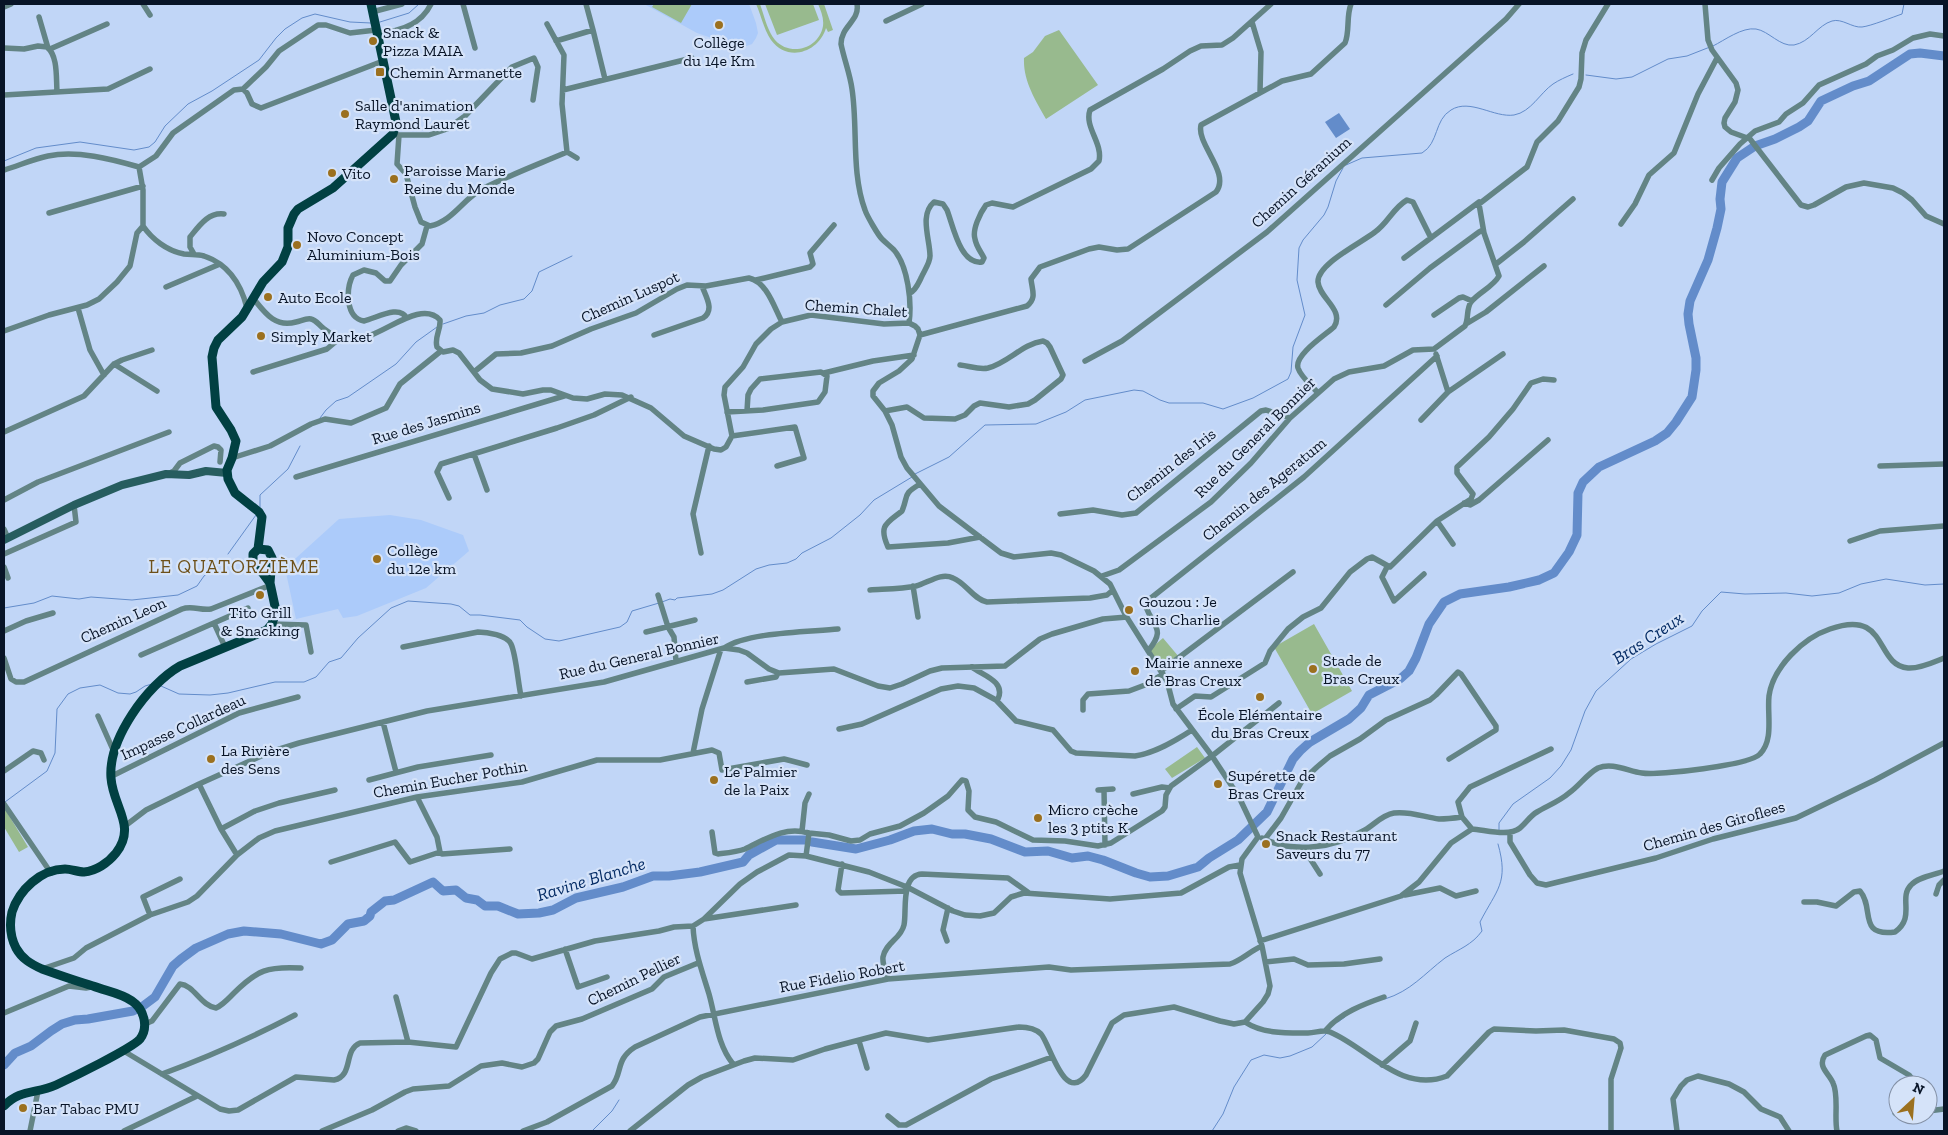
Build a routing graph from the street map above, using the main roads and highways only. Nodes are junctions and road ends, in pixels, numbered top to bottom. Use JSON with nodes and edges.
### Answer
{"nodes":[{"id":1,"x":372,"y":10,"type":"edge"},
{"id":2,"x":227,"y":474,"type":"junction"},
{"id":3,"x":6,"y":539,"type":"edge"},
{"id":4,"x":261,"y":549,"type":"junction"},
{"id":5,"x":271,"y":563,"type":"junction"},
{"id":6,"x":260,"y":568,"type":"junction"},
{"id":7,"x":270,"y":584,"type":"junction"},
{"id":8,"x":7,"y":918,"type":"edge"},
{"id":9,"x":4,"y":1106,"type":"edge"}],
"edges":[{"from":1,"to":2,"type":"main road"},
{"from":2,"to":3,"type":"main road"},
{"from":2,"to":4,"type":"main road"},
{"from":4,"to":5,"type":"main road"},
{"from":4,"to":6,"type":"main road"},
{"from":5,"to":6,"type":"main road"},
{"from":5,"to":7,"type":"main road"},
{"from":6,"to":7,"type":"main road"},
{"from":7,"to":8,"type":"main road"},
{"from":8,"to":9,"type":"main road"}]}
